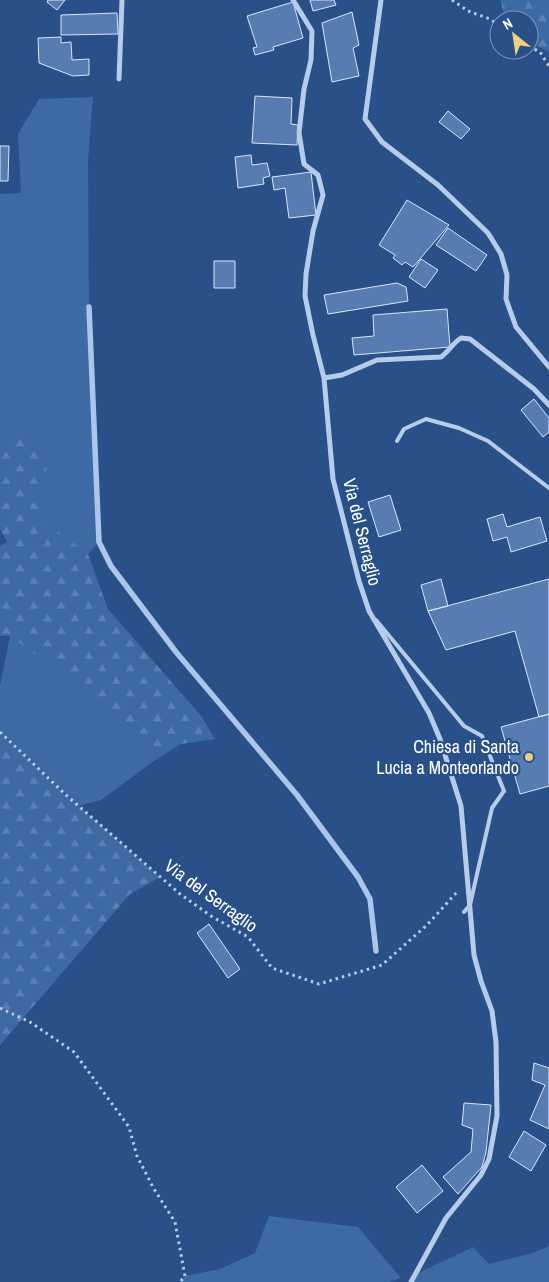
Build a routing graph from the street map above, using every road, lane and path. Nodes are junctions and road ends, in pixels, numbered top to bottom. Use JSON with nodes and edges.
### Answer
{"nodes":[{"id":1,"x":122,"y":0,"type":"edge"},
{"id":2,"x":293,"y":0,"type":"edge"},
{"id":3,"x":381,"y":0,"type":"edge"},
{"id":4,"x":452,"y":0,"type":"edge"},
{"id":5,"x":489,"y":19,"type":"edge"},
{"id":6,"x":539,"y":51,"type":"edge"},
{"id":7,"x":549,"y":66,"type":"edge"},
{"id":8,"x":119,"y":79,"type":"dead end"},
{"id":9,"x":549,"y":367,"type":"edge"},
{"id":10,"x":324,"y":378,"type":"junction"},
{"id":11,"x":549,"y":404,"type":"edge"},
{"id":12,"x":397,"y":441,"type":"dead end"},
{"id":13,"x":549,"y":488,"type":"edge"},
{"id":14,"x":369,"y":611,"type":"junction"},
{"id":15,"x":0,"y":732,"type":"edge"},
{"id":16,"x":467,"y":881,"type":"junction"},
{"id":17,"x":470,"y":905,"type":"junction"},
{"id":18,"x":464,"y":912,"type":"dead end"},
{"id":19,"x":0,"y":1008,"type":"edge"},
{"id":20,"x":180,"y":1282,"type":"edge"},
{"id":21,"x":411,"y":1282,"type":"edge"}],
"edges":[{"from":1,"to":8,"type":"street"},
{"from":2,"to":10,"type":"street","name":"Via del Serraglio"},
{"from":3,"to":9,"type":"street"},
{"from":4,"to":5,"type":"path"},
{"from":6,"to":7,"type":"path"},
{"from":10,"to":11,"type":"street"},
{"from":10,"to":14,"type":"street","name":"Via del Serraglio"},
{"from":12,"to":13,"type":"lane"},
{"from":14,"to":16,"type":"street","name":"Via del Serraglio"},
{"from":14,"to":17,"type":"lane"},
{"from":15,"to":16,"type":"path","name":"Via del Serraglio"},
{"from":16,"to":17,"type":"street","name":"Via del Serraglio"},
{"from":17,"to":18,"type":"lane"},
{"from":17,"to":21,"type":"street","name":"Via del Serraglio"},
{"from":19,"to":20,"type":"path"}]}
